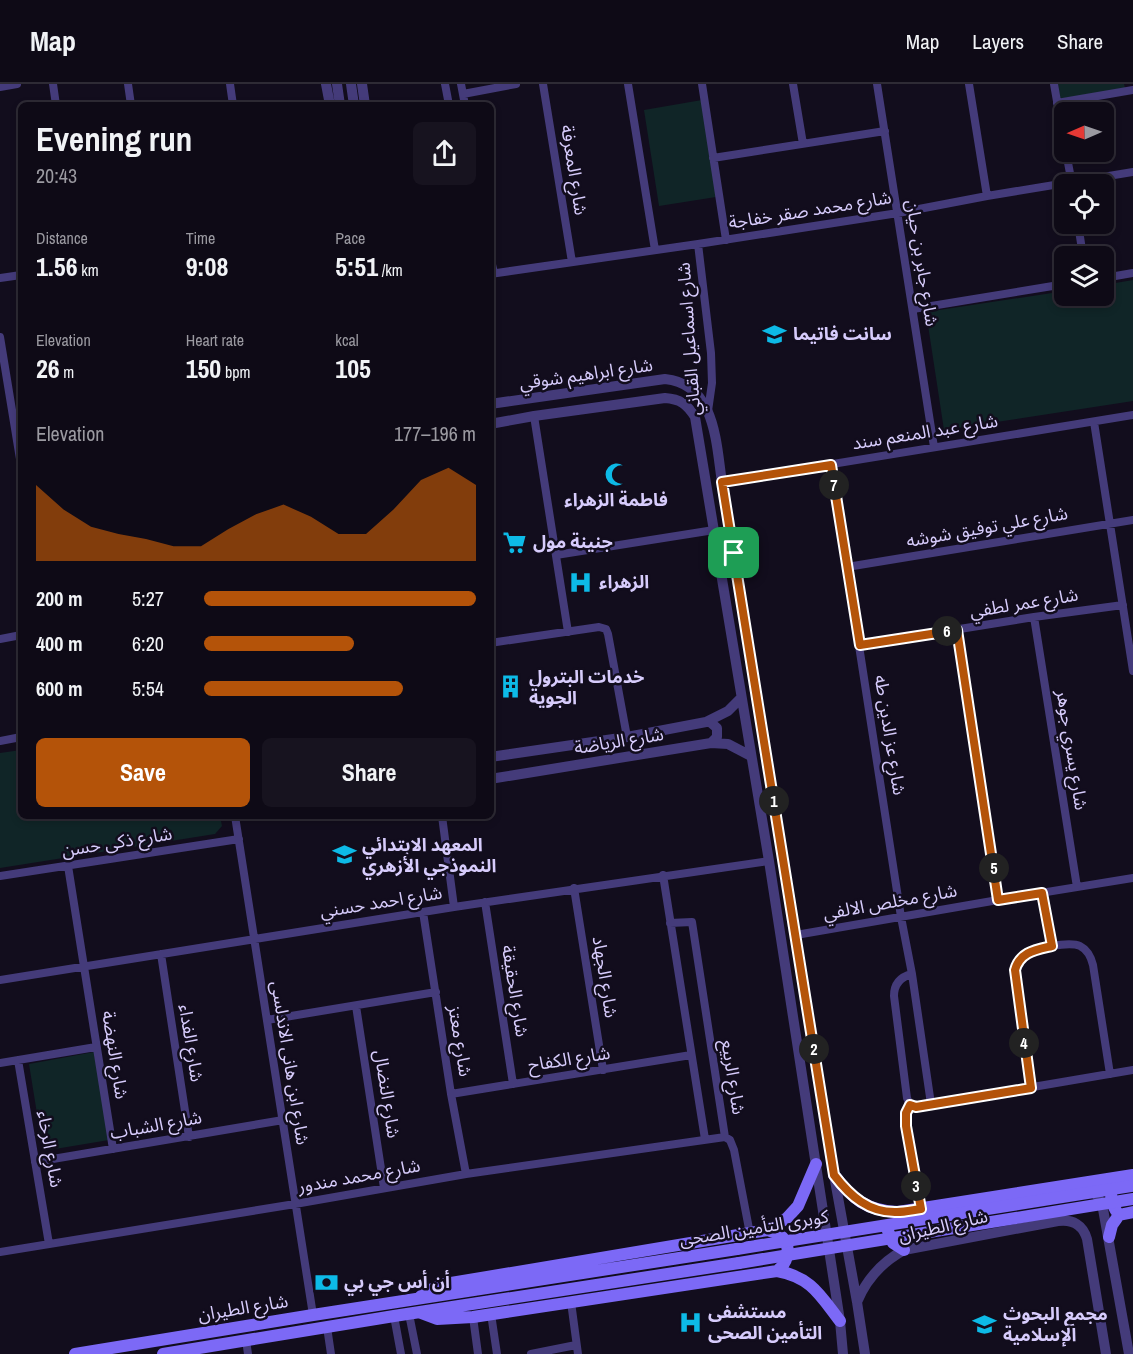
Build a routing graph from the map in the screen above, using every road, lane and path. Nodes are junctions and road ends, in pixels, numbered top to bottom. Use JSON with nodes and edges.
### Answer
{"nodes":[{"id":1,"x":12,"y":84,"type":"edge"},
{"id":2,"x":53,"y":84,"type":"edge"},
{"id":3,"x":128,"y":84,"type":"edge"},
{"id":4,"x":230,"y":84,"type":"edge"},
{"id":5,"x":326,"y":84,"type":"edge"},
{"id":6,"x":337,"y":84,"type":"edge"},
{"id":7,"x":351,"y":84,"type":"edge"},
{"id":8,"x":362,"y":84,"type":"edge"},
{"id":9,"x":445,"y":84,"type":"edge"},
{"id":10,"x":516,"y":84,"type":"edge"},
{"id":11,"x":543,"y":84,"type":"edge"},
{"id":12,"x":628,"y":84,"type":"edge"},
{"id":13,"x":702,"y":84,"type":"edge"},
{"id":14,"x":793,"y":84,"type":"edge"},
{"id":15,"x":878,"y":84,"type":"edge"},
{"id":16,"x":969,"y":84,"type":"edge"},
{"id":17,"x":1054,"y":84,"type":"edge"},
{"id":18,"x":1131,"y":84,"type":"edge"},
{"id":19,"x":0,"y":87,"type":"edge"},
{"id":20,"x":462,"y":89,"type":"edge"},
{"id":21,"x":1133,"y":90,"type":"edge"},
{"id":22,"x":56,"y":102,"type":"edge"},
{"id":23,"x":131,"y":102,"type":"edge"},
{"id":24,"x":233,"y":102,"type":"edge"},
{"id":25,"x":329,"y":102,"type":"edge"},
{"id":26,"x":340,"y":102,"type":"edge"},
{"id":27,"x":354,"y":102,"type":"edge"},
{"id":28,"x":365,"y":102,"type":"edge"},
{"id":29,"x":448,"y":102,"type":"edge"},
{"id":30,"x":1057,"y":102,"type":"edge"},
{"id":31,"x":1063,"y":102,"type":"edge"},
{"id":32,"x":885,"y":131,"type":"junction"},
{"id":33,"x":802,"y":144,"type":"junction"},
{"id":34,"x":713,"y":158,"type":"junction"},
{"id":35,"x":1133,"y":172,"type":"edge"},
{"id":36,"x":1114,"y":176,"type":"edge"},
{"id":37,"x":1054,"y":186,"type":"edge"},
{"id":38,"x":987,"y":196,"type":"junction"},
{"id":39,"x":898,"y":213,"type":"junction"},
{"id":40,"x":726,"y":240,"type":"junction"},
{"id":41,"x":698,"y":244,"type":"junction"},
{"id":42,"x":655,"y":250,"type":"junction"},
{"id":43,"x":572,"y":262,"type":"junction"},
{"id":44,"x":1133,"y":273,"type":"edge"},
{"id":45,"x":494,"y":274,"type":"edge"},
{"id":46,"x":18,"y":275,"type":"edge"},
{"id":47,"x":1114,"y":276,"type":"edge"},
{"id":48,"x":0,"y":278,"type":"edge"},
{"id":49,"x":1054,"y":286,"type":"edge"},
{"id":50,"x":913,"y":309,"type":"junction"},
{"id":51,"x":0,"y":337,"type":"edge"},
{"id":52,"x":2,"y":363,"type":"edge"},
{"id":53,"x":494,"y":403,"type":"edge"},
{"id":54,"x":708,"y":411,"type":"junction"},
{"id":55,"x":1133,"y":415,"type":"edge"},
{"id":56,"x":534,"y":416,"type":"junction"},
{"id":57,"x":1094,"y":422,"type":"junction"},
{"id":58,"x":494,"y":423,"type":"edge"},
{"id":59,"x":696,"y":426,"type":"joint"},
{"id":60,"x":934,"y":447,"type":"junction"},
{"id":61,"x":18,"y":449,"type":"edge"},
{"id":62,"x":831,"y":465,"type":"junction"},
{"id":63,"x":722,"y":482,"type":"junction"},
{"id":64,"x":1133,"y":520,"type":"edge"},
{"id":65,"x":1110,"y":523,"type":"junction"},
{"id":66,"x":714,"y":530,"type":"junction"},
{"id":67,"x":734,"y":553,"type":"junction"},
{"id":68,"x":556,"y":555,"type":"junction"},
{"id":69,"x":718,"y":556,"type":"junction"},
{"id":70,"x":847,"y":567,"type":"junction"},
{"id":71,"x":1123,"y":605,"type":"junction"},
{"id":72,"x":1034,"y":617,"type":"junction"},
{"id":73,"x":957,"y":630,"type":"junction"},
{"id":74,"x":568,"y":632,"type":"junction"},
{"id":75,"x":18,"y":636,"type":"edge"},
{"id":76,"x":0,"y":639,"type":"edge"},
{"id":77,"x":494,"y":642,"type":"edge"},
{"id":78,"x":860,"y":645,"type":"junction"},
{"id":79,"x":1133,"y":671,"type":"edge"},
{"id":80,"x":741,"y":698,"type":"junction"},
{"id":81,"x":706,"y":722,"type":"junction"},
{"id":82,"x":627,"y":737,"type":"junction"},
{"id":83,"x":18,"y":738,"type":"edge"},
{"id":84,"x":0,"y":741,"type":"edge"},
{"id":85,"x":711,"y":743,"type":"junction"},
{"id":86,"x":494,"y":756,"type":"edge"},
{"id":87,"x":751,"y":756,"type":"junction"},
{"id":88,"x":494,"y":778,"type":"edge"},
{"id":89,"x":236,"y":819,"type":"edge"},
{"id":90,"x":441,"y":819,"type":"edge"},
{"id":91,"x":239,"y":839,"type":"junction"},
{"id":92,"x":769,"y":861,"type":"junction"},
{"id":93,"x":68,"y":866,"type":"junction"},
{"id":94,"x":663,"y":875,"type":"junction"},
{"id":95,"x":0,"y":876,"type":"edge"},
{"id":96,"x":1133,"y":878,"type":"edge"},
{"id":97,"x":1077,"y":887,"type":"junction"},
{"id":98,"x":574,"y":888,"type":"junction"},
{"id":99,"x":1042,"y":893,"type":"junction"},
{"id":100,"x":998,"y":900,"type":"junction"},
{"id":101,"x":485,"y":902,"type":"junction"},
{"id":102,"x":454,"y":907,"type":"junction"},
{"id":103,"x":423,"y":912,"type":"junction"},
{"id":104,"x":901,"y":917,"type":"junction"},
{"id":105,"x":670,"y":924,"type":"junction"},
{"id":106,"x":796,"y":935,"type":"junction"},
{"id":107,"x":254,"y":939,"type":"junction"},
{"id":108,"x":1052,"y":946,"type":"junction"},
{"id":109,"x":160,"y":954,"type":"junction"},
{"id":110,"x":84,"y":967,"type":"junction"},
{"id":111,"x":912,"y":974,"type":"junction"},
{"id":112,"x":0,"y":980,"type":"edge"},
{"id":113,"x":436,"y":992,"type":"junction"},
{"id":114,"x":356,"y":1006,"type":"junction"},
{"id":115,"x":267,"y":1020,"type":"junction"},
{"id":116,"x":96,"y":1047,"type":"junction"},
{"id":117,"x":691,"y":1055,"type":"junction"},
{"id":118,"x":18,"y":1060,"type":"junction"},
{"id":119,"x":0,"y":1063,"type":"edge"},
{"id":120,"x":1133,"y":1070,"type":"edge"},
{"id":121,"x":603,"y":1071,"type":"junction"},
{"id":122,"x":1110,"y":1074,"type":"junction"},
{"id":123,"x":513,"y":1084,"type":"junction"},
{"id":124,"x":1031,"y":1088,"type":"junction"},
{"id":125,"x":451,"y":1094,"type":"junction"},
{"id":126,"x":931,"y":1104,"type":"junction"},
{"id":127,"x":910,"y":1105,"type":"junction"},
{"id":128,"x":282,"y":1120,"type":"junction"},
{"id":129,"x":189,"y":1137,"type":"junction"},
{"id":130,"x":725,"y":1137,"type":"junction"},
{"id":131,"x":705,"y":1139,"type":"junction"},
{"id":132,"x":113,"y":1149,"type":"junction"},
{"id":133,"x":35,"y":1162,"type":"junction"},
{"id":134,"x":816,"y":1164,"type":"junction"},
{"id":135,"x":466,"y":1174,"type":"junction"},
{"id":136,"x":834,"y":1175,"type":"junction"},
{"id":137,"x":1114,"y":1178,"type":"junction"},
{"id":138,"x":1086,"y":1183,"type":"junction"},
{"id":139,"x":384,"y":1188,"type":"junction"},
{"id":140,"x":1132,"y":1189,"type":"edge"},
{"id":141,"x":295,"y":1204,"type":"junction"},
{"id":142,"x":921,"y":1209,"type":"junction"},
{"id":143,"x":898,"y":1212,"type":"junction"},
{"id":144,"x":1133,"y":1212,"type":"edge"},
{"id":145,"x":1119,"y":1215,"type":"junction"},
{"id":146,"x":768,"y":1230,"type":"junction"},
{"id":147,"x":750,"y":1234,"type":"junction"},
{"id":148,"x":1109,"y":1237,"type":"junction"},
{"id":149,"x":49,"y":1244,"type":"junction"},
{"id":150,"x":904,"y":1250,"type":"junction"},
{"id":151,"x":0,"y":1252,"type":"edge"},
{"id":152,"x":777,"y":1271,"type":"junction"},
{"id":153,"x":417,"y":1299,"type":"junction"},
{"id":154,"x":570,"y":1302,"type":"junction"},
{"id":155,"x":857,"y":1302,"type":"junction"},
{"id":156,"x":415,"y":1313,"type":"junction"},
{"id":157,"x":491,"y":1314,"type":"junction"},
{"id":158,"x":313,"y":1315,"type":"junction"},
{"id":159,"x":394,"y":1316,"type":"junction"},
{"id":160,"x":473,"y":1317,"type":"junction"},
{"id":161,"x":840,"y":1321,"type":"junction"},
{"id":162,"x":327,"y":1327,"type":"junction"},
{"id":163,"x":238,"y":1346,"type":"edge"},
{"id":164,"x":577,"y":1350,"type":"edge"},
{"id":165,"x":188,"y":1352,"type":"edge"},
{"id":166,"x":75,"y":1354,"type":"edge"},
{"id":167,"x":163,"y":1354,"type":"edge"},
{"id":168,"x":248,"y":1354,"type":"edge"},
{"id":169,"x":331,"y":1354,"type":"edge"},
{"id":170,"x":401,"y":1354,"type":"edge"},
{"id":171,"x":417,"y":1354,"type":"edge"},
{"id":172,"x":478,"y":1354,"type":"edge"},
{"id":173,"x":498,"y":1354,"type":"edge"},
{"id":174,"x":531,"y":1354,"type":"edge"},
{"id":175,"x":843,"y":1354,"type":"edge"},
{"id":176,"x":864,"y":1354,"type":"edge"},
{"id":177,"x":1106,"y":1354,"type":"edge"},
{"id":178,"x":1129,"y":1354,"type":"edge"}],
"edges":[{"from":1,"to":19,"type":"street"},
{"from":2,"to":22,"type":"street"},
{"from":3,"to":23,"type":"street"},
{"from":4,"to":24,"type":"street"},
{"from":5,"to":25,"type":"street"},
{"from":6,"to":26,"type":"street"},
{"from":7,"to":27,"type":"street"},
{"from":8,"to":28,"type":"street"},
{"from":9,"to":29,"type":"street"},
{"from":10,"to":20,"type":"street"},
{"from":11,"to":43,"type":"street","name":"شارع المعرفة"},
{"from":12,"to":42,"type":"street"},
{"from":13,"to":34,"type":"street"},
{"from":14,"to":33,"type":"street"},
{"from":15,"to":32,"type":"street","name":"شارع جابر بن حيان"},
{"from":16,"to":38,"type":"street"},
{"from":17,"to":30,"type":"street"},
{"from":18,"to":21,"type":"street"},
{"from":21,"to":31,"type":"street"},
{"from":32,"to":33,"type":"street"},
{"from":32,"to":39,"type":"street","name":"شارع جابر بن حيان"},
{"from":33,"to":34,"type":"street"},
{"from":34,"to":40,"type":"street"},
{"from":35,"to":36,"type":"street","name":"شارع محمد صقر خفاجة"},
{"from":37,"to":38,"type":"street","name":"شارع محمد صقر خفاجة"},
{"from":38,"to":39,"type":"street","name":"شارع محمد صقر خفاجة"},
{"from":39,"to":40,"type":"street","name":"شارع محمد صقر خفاجة"},
{"from":39,"to":50,"type":"street","name":"شارع جابر بن حيان"},
{"from":40,"to":41,"type":"street","name":"شارع محمد صقر خفاجة"},
{"from":41,"to":42,"type":"street","name":"شارع محمد صقر خفاجة"},
{"from":41,"to":54,"type":"street","name":"شارع اسماعيل القباني"},
{"from":42,"to":43,"type":"street","name":"شارع محمد صقر خفاجة"},
{"from":43,"to":45,"type":"street","name":"شارع محمد صقر خفاجة"},
{"from":44,"to":47,"type":"street"},
{"from":46,"to":48,"type":"street"},
{"from":49,"to":50,"type":"street"},
{"from":50,"to":60,"type":"street","name":"شارع جابر بن حيان"},
{"from":51,"to":52,"type":"street"},
{"from":52,"to":61,"type":"street"},
{"from":53,"to":54,"type":"street","name":"شارع ابراهيم شوقي"},
{"from":54,"to":63,"type":"street","name":"شارع اسماعيل القباني"},
{"from":55,"to":57,"type":"street","name":"شارع عبد المنعم سند"},
{"from":56,"to":58,"type":"street","name":"شارع ابراهيم شوقي"},
{"from":56,"to":59,"type":"street","name":"شارع ابراهيم شوقي"},
{"from":56,"to":68,"type":"street"},
{"from":57,"to":60,"type":"street","name":"شارع عبد المنعم سند"},
{"from":57,"to":65,"type":"street"},
{"from":59,"to":66,"type":"street","name":"شارع اسماعيل القباني"},
{"from":60,"to":62,"type":"street","name":"شارع عبد المنعم سند"},
{"from":62,"to":63,"type":"street","name":"شارع عبد المنعم سند"},
{"from":62,"to":70,"type":"street","name":"شارع عز الدين طه"},
{"from":63,"to":67,"type":"street","name":"شارع اسماعيل القباني"},
{"from":64,"to":65,"type":"street","name":"شارع علي توفيق شوشه"},
{"from":65,"to":70,"type":"street","name":"شارع علي توفيق شوشه"},
{"from":65,"to":71,"type":"street"},
{"from":66,"to":68,"type":"street"},
{"from":66,"to":69,"type":"street","name":"شارع اسماعيل القباني"},
{"from":67,"to":69,"type":"street"},
{"from":67,"to":106,"type":"street","name":"شارع اسماعيل القباني"},
{"from":68,"to":74,"type":"street"},
{"from":69,"to":80,"type":"street","name":"شارع اسماعيل القباني"},
{"from":70,"to":78,"type":"street","name":"شارع عز الدين طه"},
{"from":71,"to":72,"type":"street","name":"شارع عمر لطفي"},
{"from":71,"to":79,"type":"street"},
{"from":72,"to":73,"type":"street","name":"شارع عمر لطفي"},
{"from":72,"to":97,"type":"street","name":"شارع يسري جوهر"},
{"from":73,"to":78,"type":"street","name":"شارع عمر لطفي"},
{"from":73,"to":100,"type":"street"},
{"from":74,"to":77,"type":"street"},
{"from":74,"to":82,"type":"street"},
{"from":75,"to":76,"type":"street"},
{"from":78,"to":104,"type":"street","name":"شارع عز الدين طه"},
{"from":80,"to":81,"type":"street","name":"شارع الرياضة"},
{"from":80,"to":87,"type":"street","name":"شارع اسماعيل القباني"},
{"from":81,"to":82,"type":"street","name":"شارع الرياضة"},
{"from":81,"to":85,"type":"street"},
{"from":82,"to":86,"type":"street","name":"شارع الرياضة"},
{"from":83,"to":84,"type":"street"},
{"from":85,"to":87,"type":"street","name":"شارع الرياضة"},
{"from":85,"to":88,"type":"street","name":"شارع الرياضة"},
{"from":87,"to":92,"type":"street","name":"شارع اسماعيل القباني"},
{"from":89,"to":91,"type":"street","name":"شارع ابن هانى الاندلسى"},
{"from":90,"to":102,"type":"street"},
{"from":91,"to":93,"type":"street","name":"شارع ذكى حسن"},
{"from":91,"to":107,"type":"street","name":"شارع ابن هانى الاندلسى"},
{"from":92,"to":94,"type":"street","name":"شارع احمد حسني"},
{"from":92,"to":134,"type":"street","name":"شارع اسماعيل القباني"},
{"from":93,"to":95,"type":"street","name":"شارع ذكى حسن"},
{"from":93,"to":110,"type":"street","name":"شارع النهضة"},
{"from":94,"to":98,"type":"street","name":"شارع احمد حسني"},
{"from":94,"to":105,"type":"street","name":"شارع الربيع"},
{"from":96,"to":97,"type":"street","name":"شارع مخلص الالفي"},
{"from":97,"to":99,"type":"street","name":"شارع مخلص الالفي"},
{"from":98,"to":101,"type":"street","name":"شارع احمد حسني"},
{"from":98,"to":121,"type":"street","name":"شارع الجهاد"},
{"from":99,"to":100,"type":"street","name":"شارع مخلص الالفي"},
{"from":99,"to":108,"type":"street"},
{"from":100,"to":104,"type":"street","name":"شارع مخلص الالفي"},
{"from":101,"to":102,"type":"street","name":"شارع احمد حسني"},
{"from":101,"to":123,"type":"street","name":"شارع الحقيقة"},
{"from":102,"to":103,"type":"street","name":"شارع احمد حسني"},
{"from":103,"to":107,"type":"street","name":"شارع احمد حسني"},
{"from":103,"to":113,"type":"street","name":"شارع معتز"},
{"from":104,"to":106,"type":"street","name":"شارع مخلص الالفي"},
{"from":104,"to":111,"type":"street","name":"شارع عز الدين طه"},
{"from":105,"to":117,"type":"street","name":"شارع الربيع"},
{"from":105,"to":130,"type":"street","name":"شارع الربيع"},
{"from":106,"to":136,"type":"street","name":"شارع اسماعيل القباني"},
{"from":107,"to":109,"type":"street","name":"شارع احمد حسني"},
{"from":107,"to":115,"type":"street","name":"شارع ابن هانى الاندلسى"},
{"from":108,"to":122,"type":"street"},
{"from":108,"to":124,"type":"street"},
{"from":109,"to":110,"type":"street","name":"شارع احمد حسني"},
{"from":109,"to":129,"type":"street","name":"شارع الفداء"},
{"from":110,"to":112,"type":"street","name":"شارع احمد حسني"},
{"from":110,"to":116,"type":"street","name":"شارع النهضة"},
{"from":111,"to":126,"type":"street","name":"شارع عز الدين طه"},
{"from":111,"to":127,"type":"street"},
{"from":113,"to":114,"type":"street"},
{"from":113,"to":125,"type":"street","name":"شارع معتز"},
{"from":114,"to":115,"type":"street"},
{"from":114,"to":139,"type":"street","name":"شارع النضال"},
{"from":115,"to":128,"type":"street","name":"شارع ابن هانى الاندلسى"},
{"from":116,"to":118,"type":"street"},
{"from":116,"to":132,"type":"street","name":"شارع النهضة"},
{"from":117,"to":121,"type":"street","name":"شارع الكفاح"},
{"from":117,"to":131,"type":"street","name":"شارع الربيع"},
{"from":118,"to":119,"type":"street"},
{"from":118,"to":133,"type":"street","name":"شارع الرخاء"},
{"from":120,"to":122,"type":"street"},
{"from":121,"to":123,"type":"street","name":"شارع الكفاح"},
{"from":122,"to":124,"type":"street"},
{"from":123,"to":125,"type":"street","name":"شارع الكفاح"},
{"from":124,"to":126,"type":"street"},
{"from":125,"to":135,"type":"street","name":"شارع معتز"},
{"from":126,"to":127,"type":"street"},
{"from":127,"to":142,"type":"street"},
{"from":128,"to":129,"type":"street","name":"شارع الشباب"},
{"from":128,"to":141,"type":"street","name":"شارع ابن هانى الاندلسى"},
{"from":129,"to":132,"type":"street","name":"شارع الشباب"},
{"from":130,"to":131,"type":"street","name":"شارع محمد مندور"},
{"from":130,"to":147,"type":"street","name":"شارع الربيع"},
{"from":131,"to":135,"type":"street","name":"شارع محمد مندور"},
{"from":132,"to":133,"type":"street","name":"شارع الشباب"},
{"from":133,"to":149,"type":"street","name":"شارع الرخاء"},
{"from":134,"to":146,"type":"main road"},
{"from":134,"to":161,"type":"street","name":"شارع اسماعيل القباني"},
{"from":135,"to":139,"type":"street","name":"شارع محمد مندور"},
{"from":136,"to":143,"type":"main road"},
{"from":136,"to":155,"type":"street","name":"شارع اسماعيل القباني"},
{"from":137,"to":138,"type":"main road"},
{"from":137,"to":140,"type":"main road"},
{"from":137,"to":145,"type":"main road"},
{"from":138,"to":142,"type":"main road"},
{"from":138,"to":148,"type":"street"},
{"from":139,"to":141,"type":"street","name":"شارع محمد مندور"},
{"from":140,"to":153,"type":"main road","name":"كوبرى التأمين الصحى","bridge":true},
{"from":140,"to":156,"type":"main road","name":"كوبرى التأمين الصحى","bridge":true},
{"from":141,"to":149,"type":"street","name":"شارع محمد مندور"},
{"from":141,"to":158,"type":"street","name":"شارع ابن هانى الاندلسى"},
{"from":142,"to":143,"type":"main road"},
{"from":143,"to":150,"type":"main road"},
{"from":144,"to":145,"type":"main road"},
{"from":145,"to":148,"type":"main road"},
{"from":146,"to":147,"type":"main road"},
{"from":146,"to":152,"type":"main road"},
{"from":147,"to":153,"type":"main road"},
{"from":148,"to":178,"type":"street"},
{"from":149,"to":151,"type":"street","name":"شارع محمد مندور"},
{"from":150,"to":155,"type":"street","name":"شارع الطيران"},
{"from":150,"to":177,"type":"street","name":"شارع الطيران"},
{"from":152,"to":154,"type":"main road"},
{"from":152,"to":161,"type":"main road"},
{"from":153,"to":158,"type":"main road","name":"شارع الطيران"},
{"from":154,"to":157,"type":"main road"},
{"from":154,"to":164,"type":"street"},
{"from":155,"to":176,"type":"street","name":"شارع اسماعيل القباني"},
{"from":156,"to":159,"type":"main road","name":"شارع الطيران"},
{"from":156,"to":160,"type":"main road"},
{"from":156,"to":171,"type":"street"},
{"from":157,"to":160,"type":"main road"},
{"from":157,"to":173,"type":"street"},
{"from":158,"to":166,"type":"main road","name":"شارع الطيران"},
{"from":159,"to":162,"type":"main road","name":"شارع الطيران"},
{"from":159,"to":170,"type":"street"},
{"from":160,"to":172,"type":"street"},
{"from":161,"to":175,"type":"street","name":"شارع اسماعيل القباني"},
{"from":162,"to":163,"type":"main road","name":"شارع الطيران"},
{"from":162,"to":169,"type":"street"},
{"from":163,"to":165,"type":"main road","name":"شارع الطيران"},
{"from":163,"to":168,"type":"street"},
{"from":164,"to":174,"type":"street"},
{"from":165,"to":167,"type":"main road","name":"شارع الطيران"}]}
